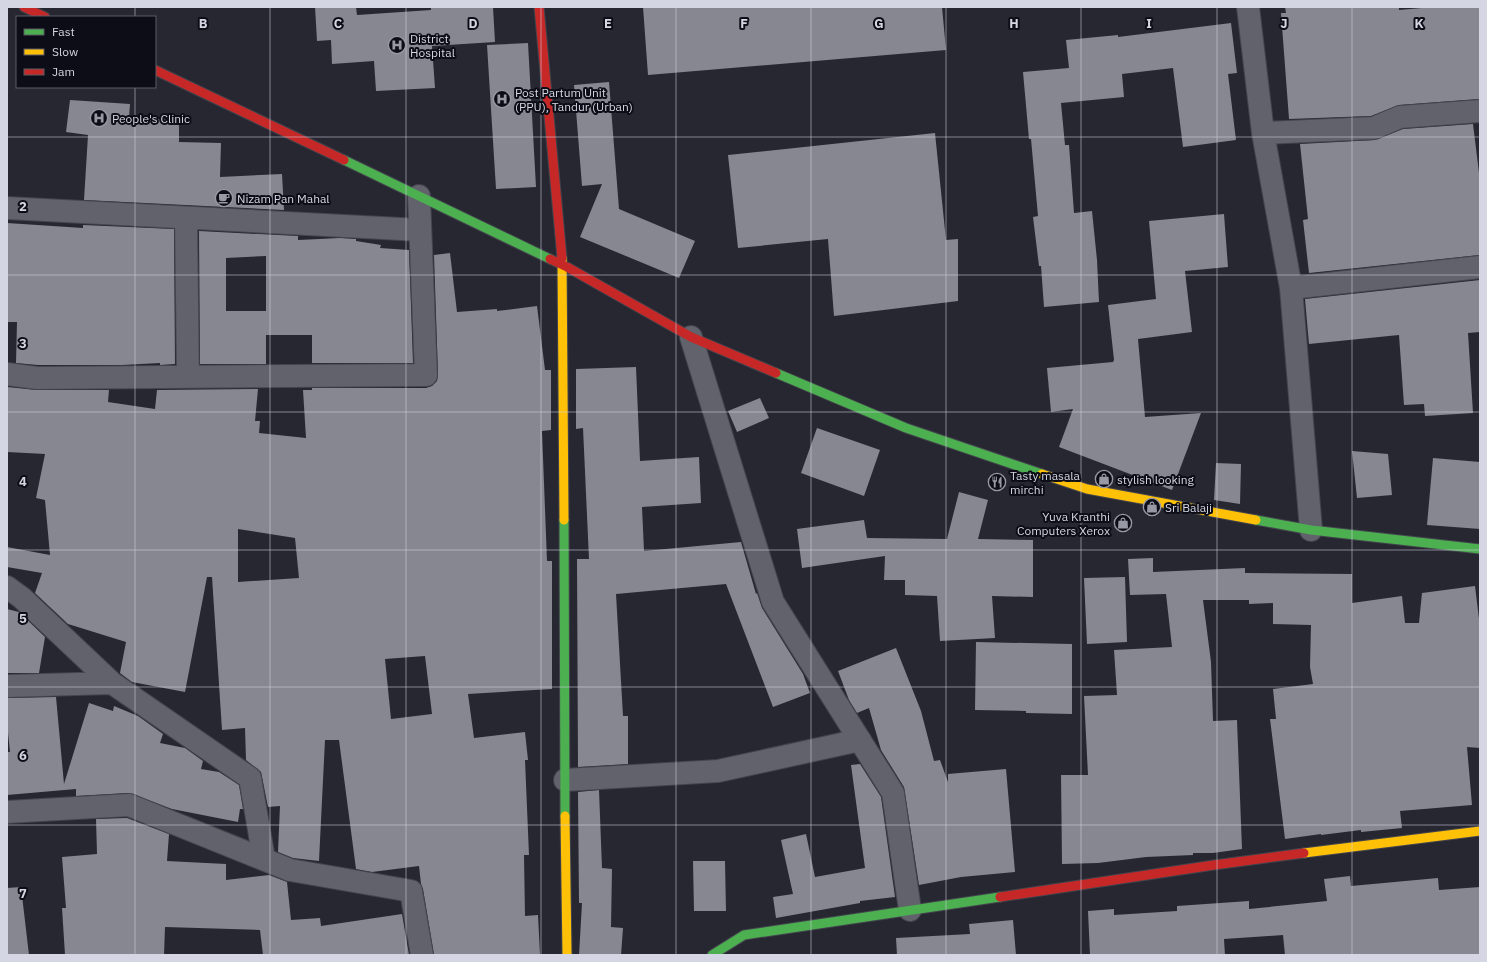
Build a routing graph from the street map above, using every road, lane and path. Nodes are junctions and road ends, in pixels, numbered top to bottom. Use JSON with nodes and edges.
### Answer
{"nodes":[{"id":1,"x":24,"y":7,"type":"edge"},
{"id":2,"x":539,"y":7,"type":"edge"},
{"id":3,"x":1248,"y":7,"type":"edge"},
{"id":4,"x":43,"y":16,"type":"edge"},
{"id":5,"x":156,"y":70,"type":"edge"},
{"id":6,"x":1480,"y":111,"type":"edge"},
{"id":7,"x":1263,"y":133,"type":"junction"},
{"id":8,"x":419,"y":196,"type":"junction"},
{"id":9,"x":7,"y":208,"type":"edge"},
{"id":10,"x":186,"y":218,"type":"junction"},
{"id":11,"x":420,"y":230,"type":"junction"},
{"id":12,"x":563,"y":266,"type":"junction"},
{"id":13,"x":1480,"y":267,"type":"edge"},
{"id":14,"x":1291,"y":288,"type":"junction"},
{"id":15,"x":691,"y":337,"type":"junction"},
{"id":16,"x":7,"y":374,"type":"edge"},
{"id":17,"x":188,"y":377,"type":"junction"},
{"id":18,"x":1311,"y":530,"type":"junction"},
{"id":19,"x":1480,"y":548,"type":"edge"},
{"id":20,"x":7,"y":588,"type":"edge"},
{"id":21,"x":112,"y":683,"type":"junction"},
{"id":22,"x":7,"y":686,"type":"edge"},
{"id":23,"x":860,"y":740,"type":"junction"},
{"id":24,"x":564,"y":780,"type":"junction"},
{"id":25,"x":7,"y":812,"type":"edge"},
{"id":26,"x":1480,"y":832,"type":"edge"},
{"id":27,"x":264,"y":859,"type":"junction"},
{"id":28,"x":910,"y":910,"type":"junction"},
{"id":29,"x":422,"y":955,"type":"edge"},
{"id":30,"x":567,"y":955,"type":"edge"},
{"id":31,"x":712,"y":955,"type":"edge"}],
"edges":[{"from":1,"to":4,"type":"street"},
{"from":2,"to":12,"type":"street"},
{"from":3,"to":7,"type":"street"},
{"from":5,"to":8,"type":"street"},
{"from":6,"to":7,"type":"street"},
{"from":7,"to":14,"type":"street"},
{"from":8,"to":11,"type":"street"},
{"from":8,"to":12,"type":"street"},
{"from":9,"to":10,"type":"street"},
{"from":10,"to":11,"type":"street"},
{"from":10,"to":17,"type":"street"},
{"from":11,"to":17,"type":"street"},
{"from":12,"to":15,"type":"street"},
{"from":12,"to":24,"type":"street"},
{"from":13,"to":14,"type":"street"},
{"from":14,"to":18,"type":"street"},
{"from":15,"to":18,"type":"street"},
{"from":15,"to":23,"type":"street"},
{"from":16,"to":17,"type":"street"},
{"from":18,"to":19,"type":"street"},
{"from":20,"to":21,"type":"street"},
{"from":21,"to":22,"type":"street"},
{"from":21,"to":27,"type":"street"},
{"from":23,"to":24,"type":"street"},
{"from":23,"to":28,"type":"street"},
{"from":24,"to":30,"type":"street"},
{"from":25,"to":27,"type":"street"},
{"from":26,"to":28,"type":"street"},
{"from":27,"to":29,"type":"street"},
{"from":28,"to":31,"type":"street"}]}
